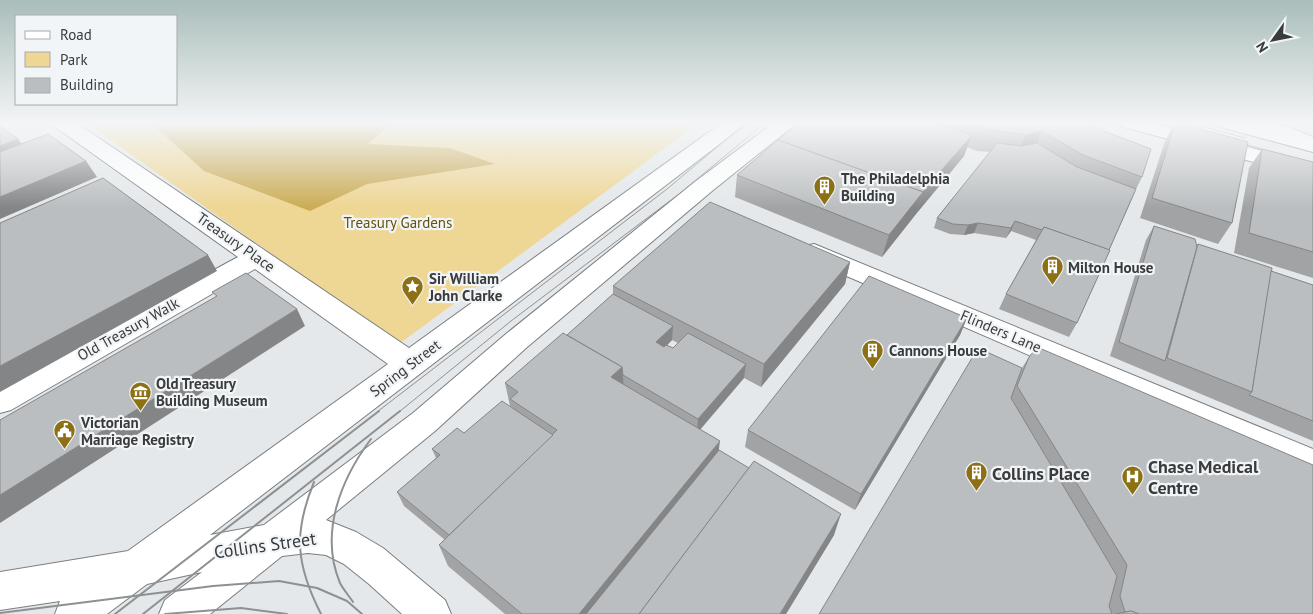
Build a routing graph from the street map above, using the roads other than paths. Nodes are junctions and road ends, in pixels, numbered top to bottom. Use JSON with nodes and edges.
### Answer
{"nodes":[{"id":1,"x":103,"y":151,"type":"edge"},
{"id":2,"x":699,"y":151,"type":"edge"},
{"id":3,"x":751,"y":151,"type":"edge"},
{"id":4,"x":1236,"y":151,"type":"edge"},
{"id":5,"x":1313,"y":171,"type":"edge"},
{"id":6,"x":652,"y":183,"type":"junction"},
{"id":7,"x":689,"y":199,"type":"junction"},
{"id":8,"x":719,"y":211,"type":"edge"},
{"id":9,"x":788,"y":240,"type":"edge"},
{"id":10,"x":257,"y":257,"type":"junction"},
{"id":11,"x":410,"y":364,"type":"junction"},
{"id":12,"x":0,"y":401,"type":"edge"},
{"id":13,"x":1313,"y":464,"type":"edge"},
{"id":14,"x":351,"y":479,"type":"junction"},
{"id":15,"x":269,"y":542,"type":"junction"},
{"id":16,"x":135,"y":568,"type":"junction"},
{"id":17,"x":386,"y":574,"type":"junction"},
{"id":18,"x":0,"y":591,"type":"edge"},
{"id":19,"x":75,"y":614,"type":"edge"},
{"id":20,"x":179,"y":614,"type":"edge"},
{"id":21,"x":431,"y":614,"type":"edge"}],
"edges":[{"from":1,"to":10,"type":"street","name":"Treasury Place"},
{"from":2,"to":6,"type":"street","name":"Spring Street"},
{"from":3,"to":7,"type":"street"},
{"from":4,"to":5,"type":"street"},
{"from":6,"to":7,"type":"street"},
{"from":6,"to":11,"type":"street","name":"Spring Street"},
{"from":7,"to":8,"type":"street"},
{"from":7,"to":14,"type":"street"},
{"from":9,"to":13,"type":"street","name":"Flinders Lane"},
{"from":10,"to":11,"type":"street","name":"Treasury Place"},
{"from":10,"to":12,"type":"street","name":"Old Treasury Walk"},
{"from":11,"to":16,"type":"street","name":"Spring Street"},
{"from":14,"to":15,"type":"street"},
{"from":14,"to":17,"type":"street","name":"Collins Street"},
{"from":15,"to":16,"type":"street","name":"Collins Street"},
{"from":15,"to":17,"type":"street","name":"Collins Street"},
{"from":15,"to":20,"type":"street"},
{"from":16,"to":18,"type":"street","name":"Collins Street"},
{"from":16,"to":19,"type":"street","name":"Spring Street"},
{"from":17,"to":21,"type":"street","name":"Collins Street"}]}
